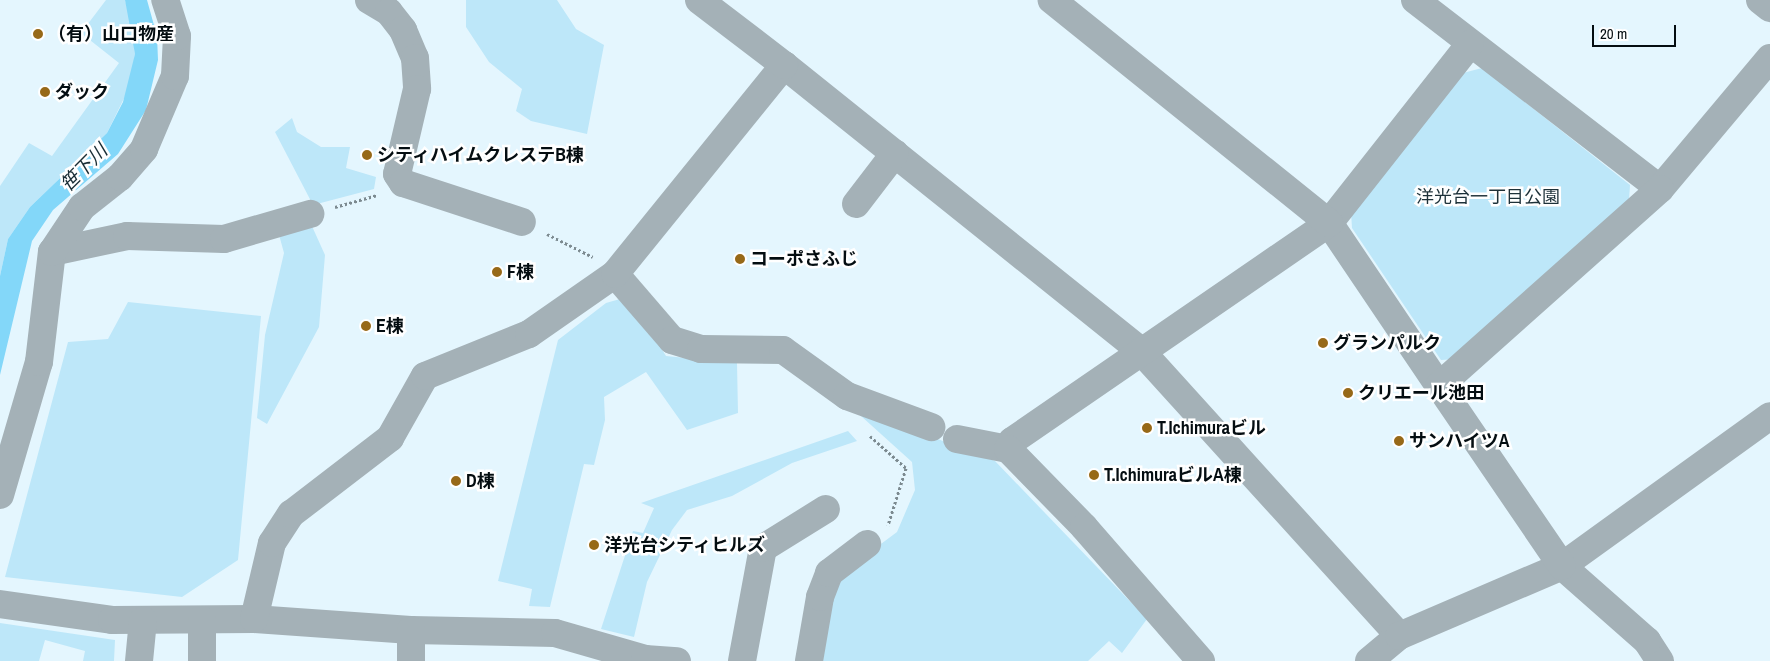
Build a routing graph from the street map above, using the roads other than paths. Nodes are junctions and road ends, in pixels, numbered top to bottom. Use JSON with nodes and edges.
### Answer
{"nodes":[{"id":1,"x":165,"y":0,"type":"edge"},
{"id":2,"x":369,"y":0,"type":"edge"},
{"id":3,"x":699,"y":0,"type":"edge"},
{"id":4,"x":1052,"y":0,"type":"edge"},
{"id":5,"x":1414,"y":0,"type":"edge"},
{"id":6,"x":1760,"y":0,"type":"edge"},
{"id":7,"x":1770,"y":8,"type":"edge"},
{"id":8,"x":1470,"y":44,"type":"junction"},
{"id":9,"x":1770,"y":58,"type":"edge"},
{"id":10,"x":784,"y":65,"type":"junction"},
{"id":11,"x":895,"y":152,"type":"junction"},
{"id":12,"x":1660,"y":189,"type":"junction"},
{"id":13,"x":856,"y":204,"type":"dead end"},
{"id":14,"x":310,"y":214,"type":"road end"},
{"id":15,"x":522,"y":222,"type":"road end"},
{"id":16,"x":1329,"y":223,"type":"junction"},
{"id":17,"x":52,"y":252,"type":"junction"},
{"id":18,"x":615,"y":274,"type":"junction"},
{"id":19,"x":1141,"y":351,"type":"junction"},
{"id":20,"x":1439,"y":386,"type":"junction"},
{"id":21,"x":1770,"y":416,"type":"edge"},
{"id":22,"x":930,"y":427,"type":"dead end"},
{"id":23,"x":957,"y":439,"type":"dead end"},
{"id":24,"x":1008,"y":449,"type":"junction"},
{"id":25,"x":0,"y":495,"type":"edge"},
{"id":26,"x":826,"y":509,"type":"dead end"},
{"id":27,"x":867,"y":544,"type":"road end"},
{"id":28,"x":1562,"y":566,"type":"junction"},
{"id":29,"x":0,"y":604,"type":"edge"},
{"id":30,"x":254,"y":619,"type":"junction"},
{"id":31,"x":143,"y":620,"type":"junction"},
{"id":32,"x":202,"y":620,"type":"junction"},
{"id":33,"x":411,"y":630,"type":"junction"},
{"id":34,"x":1399,"y":636,"type":"junction"},
{"id":35,"x":139,"y":661,"type":"edge"},
{"id":36,"x":202,"y":661,"type":"edge"},
{"id":37,"x":411,"y":661,"type":"edge"},
{"id":38,"x":677,"y":661,"type":"edge"},
{"id":39,"x":742,"y":661,"type":"edge"},
{"id":40,"x":809,"y":661,"type":"edge"},
{"id":41,"x":1201,"y":661,"type":"edge"},
{"id":42,"x":1369,"y":661,"type":"edge"},
{"id":43,"x":1660,"y":661,"type":"edge"}],
"edges":[{"from":1,"to":17,"type":"street"},
{"from":2,"to":15,"type":"street"},
{"from":3,"to":10,"type":"street"},
{"from":4,"to":16,"type":"street"},
{"from":5,"to":8,"type":"street"},
{"from":6,"to":7,"type":"street"},
{"from":8,"to":12,"type":"street"},
{"from":8,"to":16,"type":"street"},
{"from":9,"to":12,"type":"street"},
{"from":10,"to":11,"type":"street"},
{"from":10,"to":18,"type":"street"},
{"from":11,"to":13,"type":"street"},
{"from":11,"to":19,"type":"street"},
{"from":12,"to":20,"type":"street"},
{"from":14,"to":17,"type":"street"},
{"from":16,"to":19,"type":"street"},
{"from":16,"to":20,"type":"street"},
{"from":17,"to":25,"type":"street"},
{"from":18,"to":22,"type":"street"},
{"from":18,"to":30,"type":"street"},
{"from":19,"to":24,"type":"street"},
{"from":19,"to":34,"type":"street"},
{"from":20,"to":28,"type":"street"},
{"from":21,"to":28,"type":"street"},
{"from":23,"to":24,"type":"street"},
{"from":24,"to":41,"type":"street"},
{"from":26,"to":39,"type":"street"},
{"from":27,"to":40,"type":"street"},
{"from":28,"to":34,"type":"street"},
{"from":28,"to":43,"type":"street"},
{"from":29,"to":31,"type":"street"},
{"from":30,"to":32,"type":"street"},
{"from":30,"to":33,"type":"street"},
{"from":31,"to":32,"type":"street"},
{"from":31,"to":35,"type":"street"},
{"from":32,"to":36,"type":"street"},
{"from":33,"to":37,"type":"street"},
{"from":33,"to":38,"type":"street"},
{"from":34,"to":42,"type":"street"}]}
